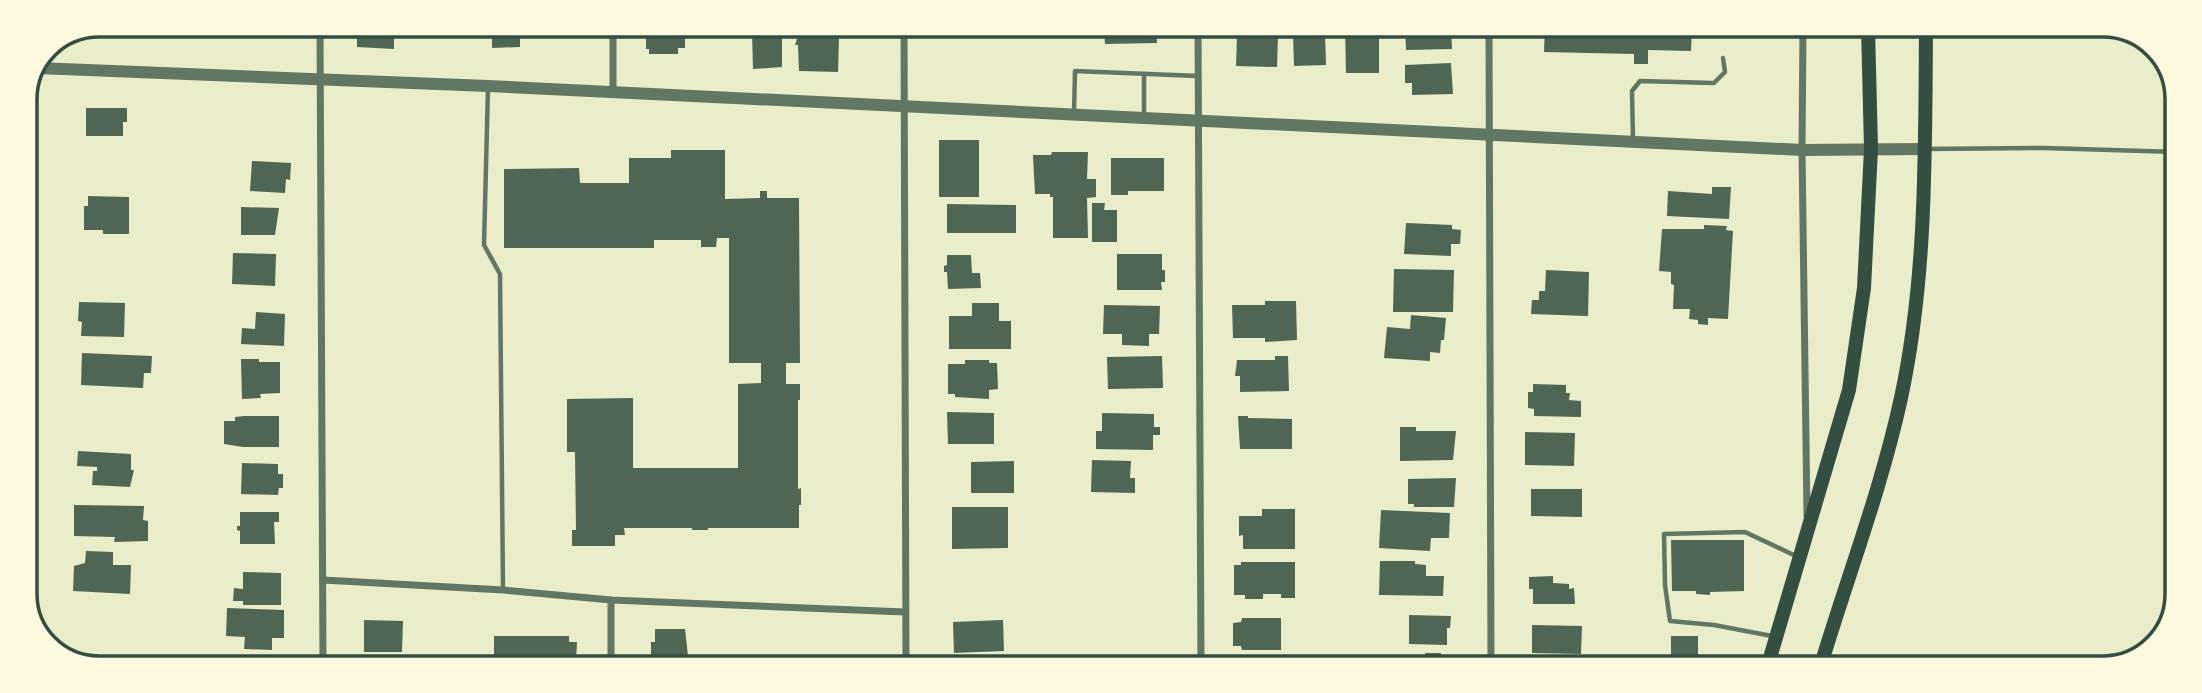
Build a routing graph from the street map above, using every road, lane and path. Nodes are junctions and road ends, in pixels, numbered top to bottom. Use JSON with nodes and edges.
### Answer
{"nodes":[{"id":1,"x":320,"y":37,"type":"edge"},
{"id":2,"x":613,"y":37,"type":"edge"},
{"id":3,"x":904,"y":37,"type":"edge"},
{"id":4,"x":1198,"y":37,"type":"edge"},
{"id":5,"x":1489,"y":37,"type":"edge"},
{"id":6,"x":1803,"y":37,"type":"edge"},
{"id":7,"x":1868,"y":37,"type":"edge"},
{"id":8,"x":1926,"y":37,"type":"edge"},
{"id":9,"x":1723,"y":58,"type":"dead end"},
{"id":10,"x":45,"y":68,"type":"edge"},
{"id":11,"x":1144,"y":74,"type":"junction"},
{"id":12,"x":1198,"y":76,"type":"junction"},
{"id":13,"x":320,"y":80,"type":"junction"},
{"id":14,"x":488,"y":86,"type":"junction"},
{"id":15,"x":613,"y":93,"type":"junction"},
{"id":16,"x":905,"y":107,"type":"junction"},
{"id":17,"x":1074,"y":115,"type":"junction"},
{"id":18,"x":1144,"y":119,"type":"junction"},
{"id":19,"x":1198,"y":121,"type":"junction"},
{"id":20,"x":1490,"y":136,"type":"junction"},
{"id":21,"x":1633,"y":142,"type":"junction"},
{"id":22,"x":1871,"y":149,"type":"junction"},
{"id":23,"x":1925,"y":149,"type":"junction"},
{"id":24,"x":1802,"y":150,"type":"junction"},
{"id":25,"x":2165,"y":152,"type":"edge"},
{"id":26,"x":1808,"y":531,"type":"junction"},
{"id":27,"x":1800,"y":558,"type":"junction"},
{"id":28,"x":323,"y":580,"type":"junction"},
{"id":29,"x":503,"y":590,"type":"junction"},
{"id":30,"x":611,"y":600,"type":"junction"},
{"id":31,"x":905,"y":612,"type":"junction"},
{"id":32,"x":1776,"y":637,"type":"junction"},
{"id":33,"x":323,"y":656,"type":"edge"},
{"id":34,"x":611,"y":656,"type":"edge"},
{"id":35,"x":906,"y":656,"type":"edge"},
{"id":36,"x":1202,"y":656,"type":"edge"},
{"id":37,"x":1490,"y":656,"type":"edge"},
{"id":38,"x":1770,"y":656,"type":"edge"},
{"id":39,"x":1824,"y":656,"type":"edge"}],
"edges":[{"from":1,"to":13,"type":"street"},
{"from":2,"to":15,"type":"street"},
{"from":3,"to":16,"type":"street"},
{"from":4,"to":12,"type":"street"},
{"from":5,"to":20,"type":"street"},
{"from":6,"to":24,"type":"street"},
{"from":7,"to":22,"type":"main road"},
{"from":8,"to":23,"type":"main road"},
{"from":9,"to":21,"type":"lane"},
{"from":10,"to":13,"type":"street"},
{"from":11,"to":12,"type":"lane"},
{"from":11,"to":17,"type":"lane"},
{"from":11,"to":18,"type":"lane"},
{"from":12,"to":19,"type":"street"},
{"from":13,"to":14,"type":"street"},
{"from":13,"to":28,"type":"street"},
{"from":14,"to":15,"type":"street"},
{"from":14,"to":29,"type":"lane"},
{"from":15,"to":16,"type":"street"},
{"from":16,"to":17,"type":"street"},
{"from":16,"to":31,"type":"street"},
{"from":17,"to":18,"type":"street"},
{"from":18,"to":19,"type":"street"},
{"from":19,"to":20,"type":"street"},
{"from":19,"to":36,"type":"street"},
{"from":20,"to":21,"type":"street"},
{"from":20,"to":37,"type":"street"},
{"from":21,"to":24,"type":"street"},
{"from":22,"to":23,"type":"street"},
{"from":22,"to":24,"type":"street"},
{"from":22,"to":26,"type":"main road"},
{"from":23,"to":25,"type":"lane"},
{"from":23,"to":39,"type":"main road"},
{"from":24,"to":26,"type":"street"},
{"from":26,"to":27,"type":"main road"},
{"from":27,"to":32,"type":"main road"},
{"from":27,"to":32,"type":"lane"},
{"from":28,"to":29,"type":"street"},
{"from":28,"to":33,"type":"street"},
{"from":29,"to":30,"type":"street"},
{"from":30,"to":31,"type":"street"},
{"from":30,"to":34,"type":"street"},
{"from":31,"to":35,"type":"street"},
{"from":32,"to":38,"type":"main road"}]}
